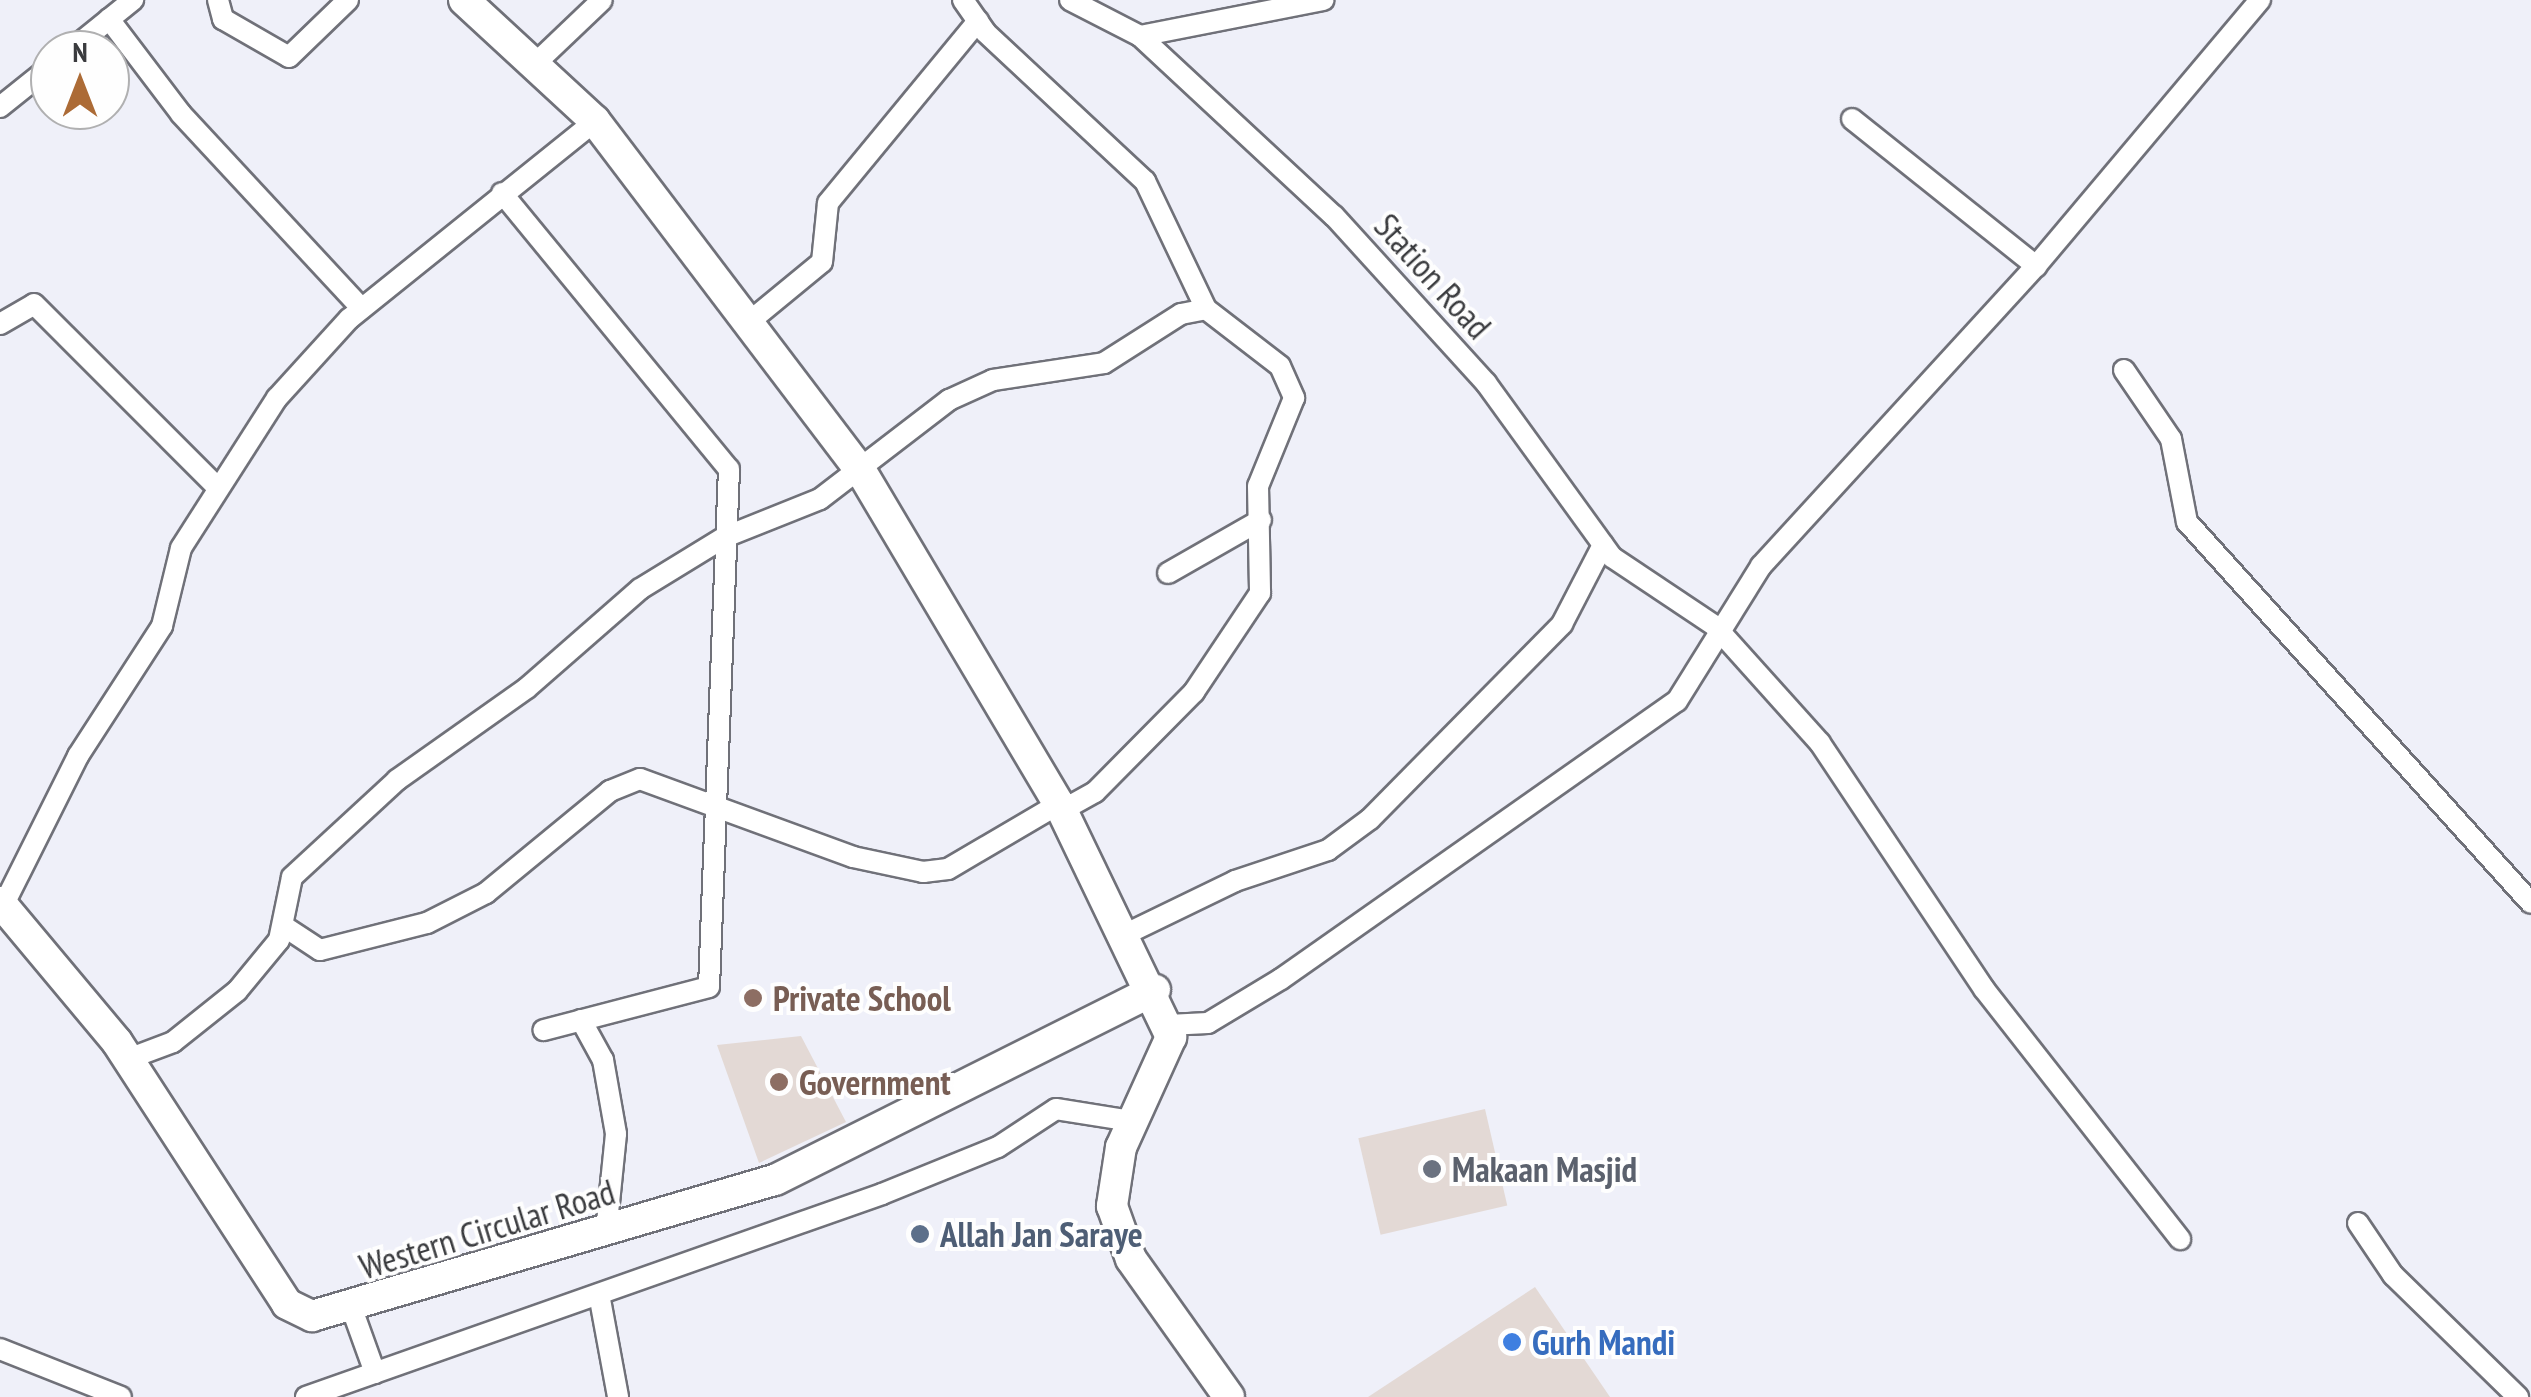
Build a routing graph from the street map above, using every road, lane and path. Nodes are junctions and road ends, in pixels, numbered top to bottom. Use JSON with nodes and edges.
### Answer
{"nodes":[{"id":1,"x":134,"y":0,"type":"edge"},
{"id":2,"x":218,"y":0,"type":"edge"},
{"id":3,"x":348,"y":0,"type":"edge"},
{"id":4,"x":464,"y":0,"type":"edge"},
{"id":5,"x":602,"y":0,"type":"edge"},
{"id":6,"x":963,"y":0,"type":"edge"},
{"id":7,"x":1070,"y":0,"type":"edge"},
{"id":8,"x":1324,"y":0,"type":"edge"},
{"id":9,"x":2260,"y":0,"type":"edge"},
{"id":10,"x":110,"y":19,"type":"junction"},
{"id":11,"x":978,"y":21,"type":"junction"},
{"id":12,"x":96,"y":30,"type":"edge"},
{"id":13,"x":1140,"y":36,"type":"junction"},
{"id":14,"x":538,"y":60,"type":"junction"},
{"id":15,"x":30,"y":83,"type":"edge"},
{"id":16,"x":0,"y":108,"type":"edge"},
{"id":17,"x":1852,"y":119,"type":"dead end"},
{"id":18,"x":595,"y":121,"type":"junction"},
{"id":19,"x":502,"y":193,"type":"junction"},
{"id":20,"x":2036,"y":266,"type":"junction"},
{"id":21,"x":362,"y":308,"type":"junction"},
{"id":22,"x":1206,"y":309,"type":"junction"},
{"id":23,"x":749,"y":322,"type":"junction"},
{"id":24,"x":0,"y":324,"type":"edge"},
{"id":25,"x":2124,"y":370,"type":"dead end"},
{"id":26,"x":860,"y":471,"type":"junction"},
{"id":27,"x":218,"y":487,"type":"junction"},
{"id":28,"x":1262,"y":520,"type":"junction"},
{"id":29,"x":725,"y":536,"type":"junction"},
{"id":30,"x":1602,"y":545,"type":"junction"},
{"id":31,"x":1168,"y":573,"type":"dead end"},
{"id":32,"x":1715,"y":626,"type":"junction"},
{"id":33,"x":1060,"y":807,"type":"junction"},
{"id":34,"x":713,"y":809,"type":"junction"},
{"id":35,"x":2531,"y":903,"type":"edge"},
{"id":36,"x":2,"y":904,"type":"edge"},
{"id":37,"x":284,"y":927,"type":"junction"},
{"id":38,"x":1126,"y":934,"type":"junction"},
{"id":39,"x":1155,"y":990,"type":"junction"},
{"id":40,"x":581,"y":1020,"type":"junction"},
{"id":41,"x":1168,"y":1025,"type":"junction"},
{"id":42,"x":544,"y":1030,"type":"dead end"},
{"id":43,"x":128,"y":1059,"type":"junction"},
{"id":44,"x":1132,"y":1122,"type":"junction"},
{"id":45,"x":2358,"y":1223,"type":"dead end"},
{"id":46,"x":606,"y":1233,"type":"junction"},
{"id":47,"x":2180,"y":1239,"type":"dead end"},
{"id":48,"x":599,"y":1294,"type":"junction"},
{"id":49,"x":352,"y":1309,"type":"junction"},
{"id":50,"x":0,"y":1349,"type":"edge"},
{"id":51,"x":375,"y":1373,"type":"junction"},
{"id":52,"x":121,"y":1397,"type":"edge"},
{"id":53,"x":306,"y":1397,"type":"edge"},
{"id":54,"x":618,"y":1397,"type":"edge"},
{"id":55,"x":1229,"y":1397,"type":"edge"},
{"id":56,"x":2518,"y":1397,"type":"edge"}],
"edges":[{"from":1,"to":10,"type":"street"},
{"from":2,"to":3,"type":"street"},
{"from":4,"to":14,"type":"main road"},
{"from":5,"to":14,"type":"street"},
{"from":6,"to":11,"type":"street"},
{"from":7,"to":13,"type":"street","name":"Station Road"},
{"from":8,"to":13,"type":"street"},
{"from":9,"to":20,"type":"street"},
{"from":10,"to":12,"type":"street"},
{"from":10,"to":21,"type":"street"},
{"from":11,"to":22,"type":"street"},
{"from":11,"to":23,"type":"street"},
{"from":13,"to":30,"type":"street","name":"Station Road"},
{"from":14,"to":18,"type":"main road"},
{"from":15,"to":16,"type":"street"},
{"from":17,"to":20,"type":"street"},
{"from":18,"to":19,"type":"street"},
{"from":18,"to":23,"type":"main road"},
{"from":19,"to":21,"type":"street"},
{"from":19,"to":29,"type":"street"},
{"from":20,"to":32,"type":"street"},
{"from":21,"to":27,"type":"street"},
{"from":22,"to":26,"type":"street"},
{"from":22,"to":28,"type":"street"},
{"from":23,"to":26,"type":"main road"},
{"from":24,"to":27,"type":"street"},
{"from":25,"to":35,"type":"street"},
{"from":26,"to":29,"type":"street"},
{"from":26,"to":33,"type":"main road"},
{"from":27,"to":36,"type":"street"},
{"from":28,"to":31,"type":"street"},
{"from":28,"to":33,"type":"street"},
{"from":29,"to":34,"type":"street"},
{"from":29,"to":37,"type":"street"},
{"from":30,"to":32,"type":"street","name":"Station Road"},
{"from":30,"to":38,"type":"street"},
{"from":32,"to":41,"type":"street"},
{"from":32,"to":47,"type":"street","name":"Station Road"},
{"from":33,"to":34,"type":"street"},
{"from":33,"to":38,"type":"main road"},
{"from":34,"to":37,"type":"street"},
{"from":34,"to":40,"type":"street"},
{"from":36,"to":43,"type":"main road","name":"Western Circular Road"},
{"from":37,"to":43,"type":"street"},
{"from":38,"to":39,"type":"main road"},
{"from":39,"to":41,"type":"main road"},
{"from":39,"to":46,"type":"main road","name":"Western Circular Road"},
{"from":40,"to":42,"type":"street"},
{"from":40,"to":46,"type":"street"},
{"from":41,"to":44,"type":"main road"},
{"from":43,"to":49,"type":"main road","name":"Western Circular Road"},
{"from":44,"to":48,"type":"street"},
{"from":44,"to":55,"type":"main road"},
{"from":45,"to":56,"type":"street"},
{"from":46,"to":49,"type":"main road","name":"Western Circular Road"},
{"from":48,"to":51,"type":"street"},
{"from":48,"to":54,"type":"street"},
{"from":49,"to":51,"type":"street"},
{"from":50,"to":52,"type":"street"},
{"from":51,"to":53,"type":"street"}]}
